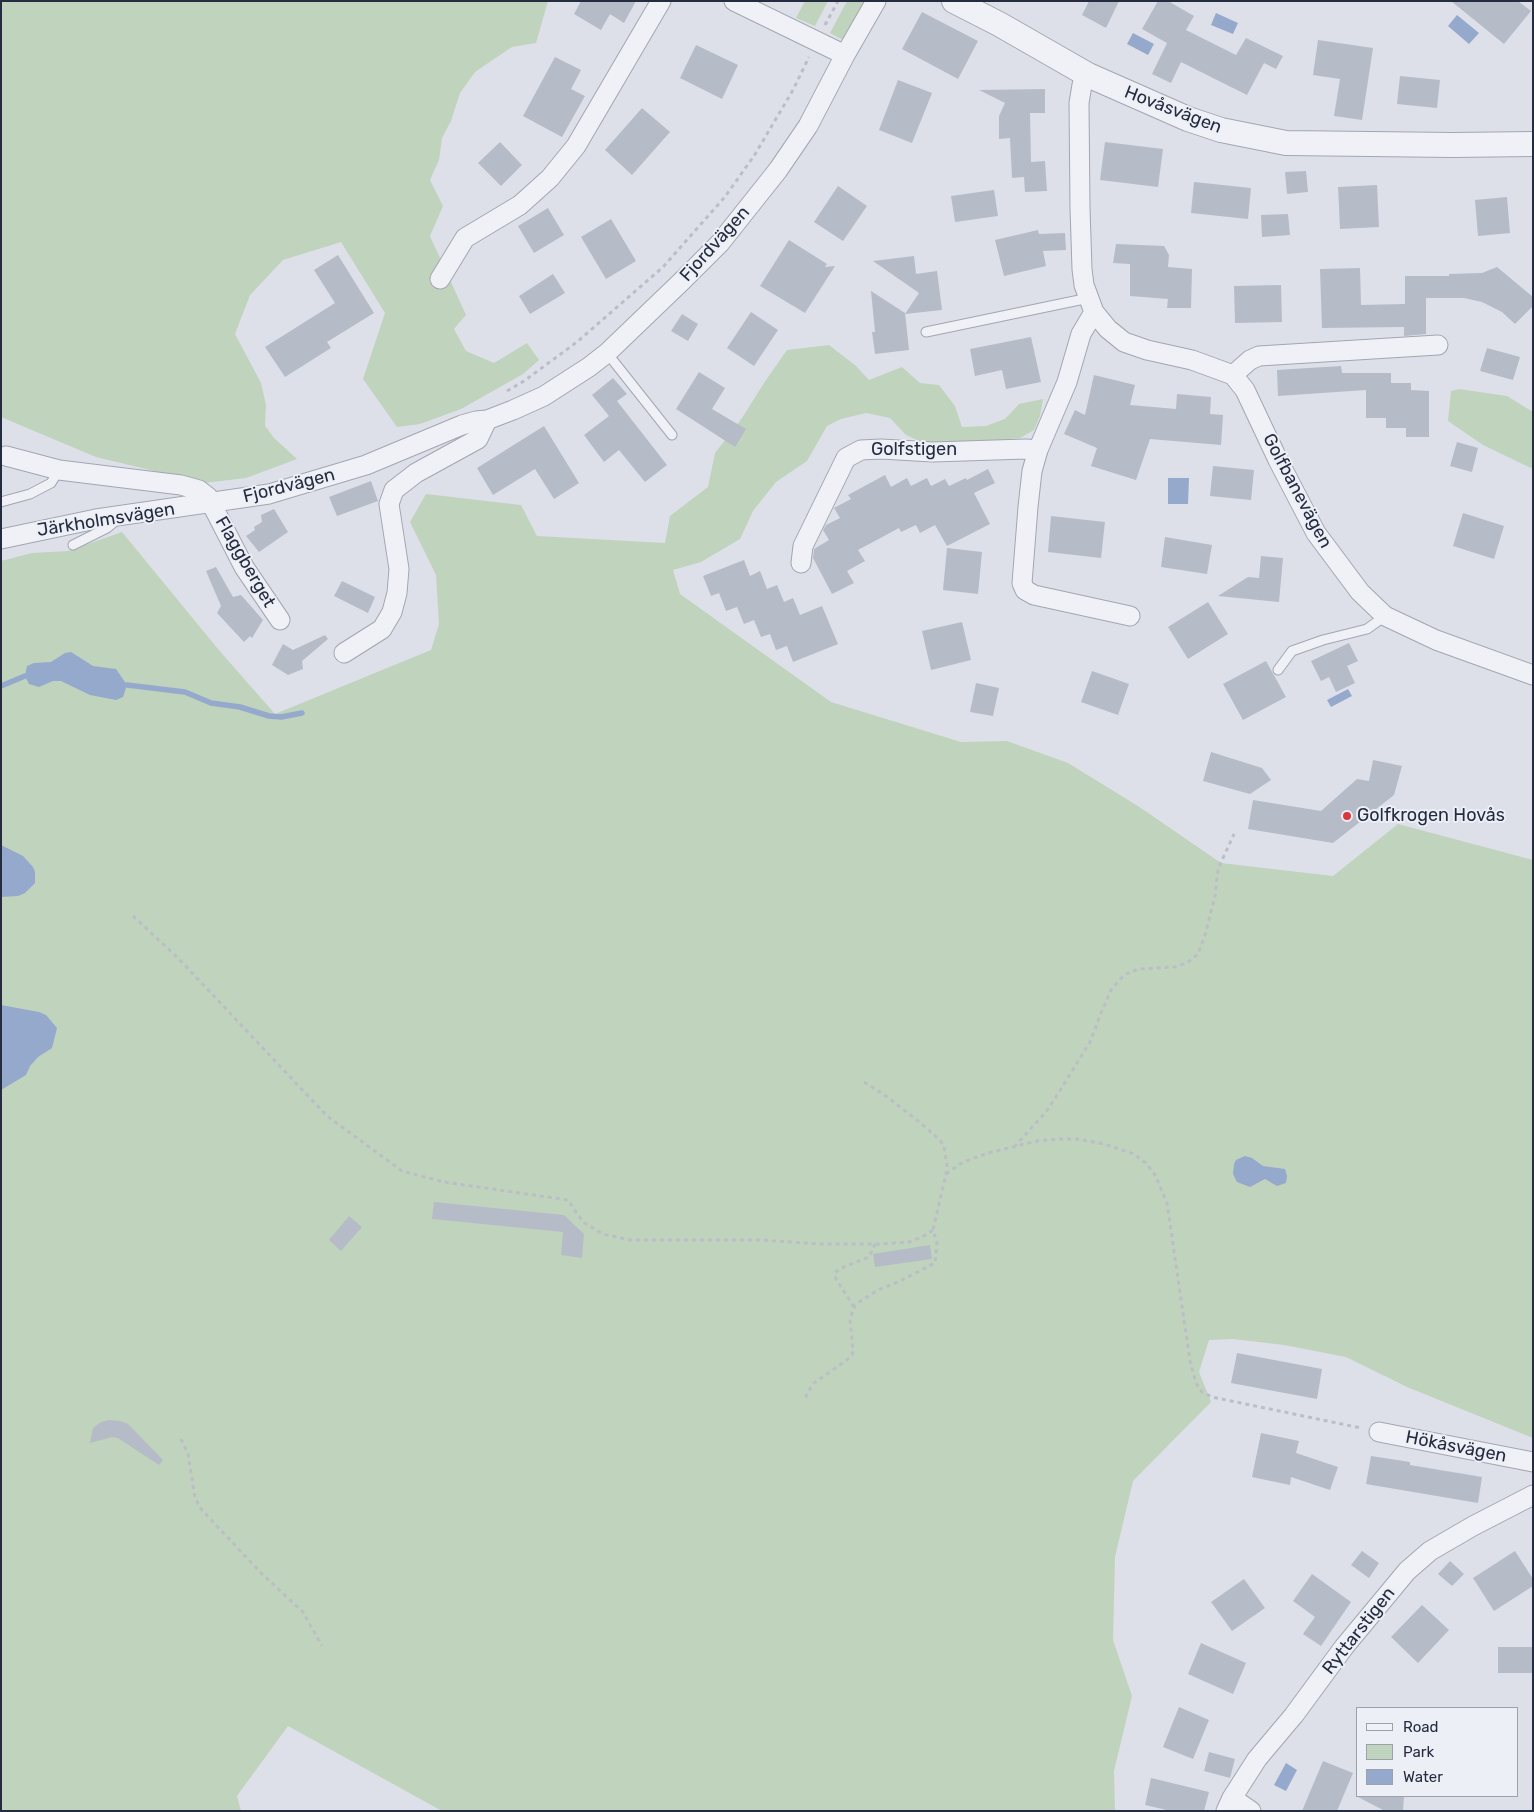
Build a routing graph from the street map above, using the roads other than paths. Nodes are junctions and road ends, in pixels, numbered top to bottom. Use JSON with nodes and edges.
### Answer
{"nodes":[{"id":1,"x":661,"y":1,"type":"edge"},
{"id":2,"x":734,"y":1,"type":"edge"},
{"id":3,"x":876,"y":1,"type":"edge"},
{"id":4,"x":954,"y":1,"type":"edge"},
{"id":5,"x":845,"y":55,"type":"junction"},
{"id":6,"x":1088,"y":75,"type":"junction"},
{"id":7,"x":1533,"y":144,"type":"edge"},
{"id":8,"x":440,"y":280,"type":"dead end"},
{"id":9,"x":1092,"y":305,"type":"junction"},
{"id":10,"x":926,"y":332,"type":"dead end"},
{"id":11,"x":1438,"y":345,"type":"dead end"},
{"id":12,"x":607,"y":353,"type":"junction"},
{"id":13,"x":1233,"y":375,"type":"junction"},
{"id":14,"x":487,"y":420,"type":"junction"},
{"id":15,"x":672,"y":435,"type":"dead end"},
{"id":16,"x":1038,"y":450,"type":"junction"},
{"id":17,"x":3,"y":456,"type":"edge"},
{"id":18,"x":59,"y":470,"type":"junction"},
{"id":19,"x":1,"y":502,"type":"edge"},
{"id":20,"x":211,"y":502,"type":"junction"},
{"id":21,"x":112,"y":517,"type":"junction"},
{"id":22,"x":1,"y":538,"type":"edge"},
{"id":23,"x":73,"y":545,"type":"dead end"},
{"id":24,"x":801,"y":563,"type":"dead end"},
{"id":25,"x":1130,"y":616,"type":"dead end"},
{"id":26,"x":1385,"y":616,"type":"junction"},
{"id":27,"x":280,"y":620,"type":"dead end"},
{"id":28,"x":344,"y":653,"type":"dead end"},
{"id":29,"x":1278,"y":670,"type":"dead end"},
{"id":30,"x":1533,"y":675,"type":"edge"},
{"id":31,"x":1379,"y":1432,"type":"road end"},
{"id":32,"x":1533,"y":1462,"type":"edge"},
{"id":33,"x":1533,"y":1495,"type":"edge"},
{"id":34,"x":1229,"y":1804,"type":"edge"},
{"id":35,"x":1251,"y":1811,"type":"edge"}],
"edges":[{"from":1,"to":8,"type":"street"},
{"from":2,"to":5,"type":"street"},
{"from":3,"to":5,"type":"street","name":"Fjordvägen"},
{"from":4,"to":6,"type":"street","name":"Hovåsvägen"},
{"from":5,"to":12,"type":"street","name":"Fjordvägen"},
{"from":6,"to":7,"type":"street","name":"Hovåsvägen"},
{"from":6,"to":9,"type":"street"},
{"from":9,"to":10,"type":"lane"},
{"from":9,"to":13,"type":"street"},
{"from":9,"to":16,"type":"street"},
{"from":11,"to":13,"type":"street"},
{"from":12,"to":14,"type":"street","name":"Fjordvägen"},
{"from":12,"to":15,"type":"lane"},
{"from":13,"to":26,"type":"street","name":"Golfbanevägen"},
{"from":14,"to":20,"type":"street","name":"Fjordvägen"},
{"from":14,"to":28,"type":"street"},
{"from":16,"to":24,"type":"street","name":"Golfstigen"},
{"from":16,"to":25,"type":"street"},
{"from":17,"to":18,"type":"street"},
{"from":18,"to":19,"type":"lane"},
{"from":18,"to":20,"type":"street"},
{"from":20,"to":21,"type":"street","name":"Järkholmsvägen"},
{"from":20,"to":27,"type":"street","name":"Flaggberget"},
{"from":21,"to":22,"type":"street","name":"Järkholmsvägen"},
{"from":21,"to":23,"type":"lane"},
{"from":26,"to":29,"type":"lane"},
{"from":26,"to":30,"type":"street","name":"Golfbanevägen"},
{"from":31,"to":32,"type":"street","name":"Hökåsvägen"},
{"from":33,"to":34,"type":"street","name":"Ryttarstigen"},
{"from":34,"to":35,"type":"street"}]}
